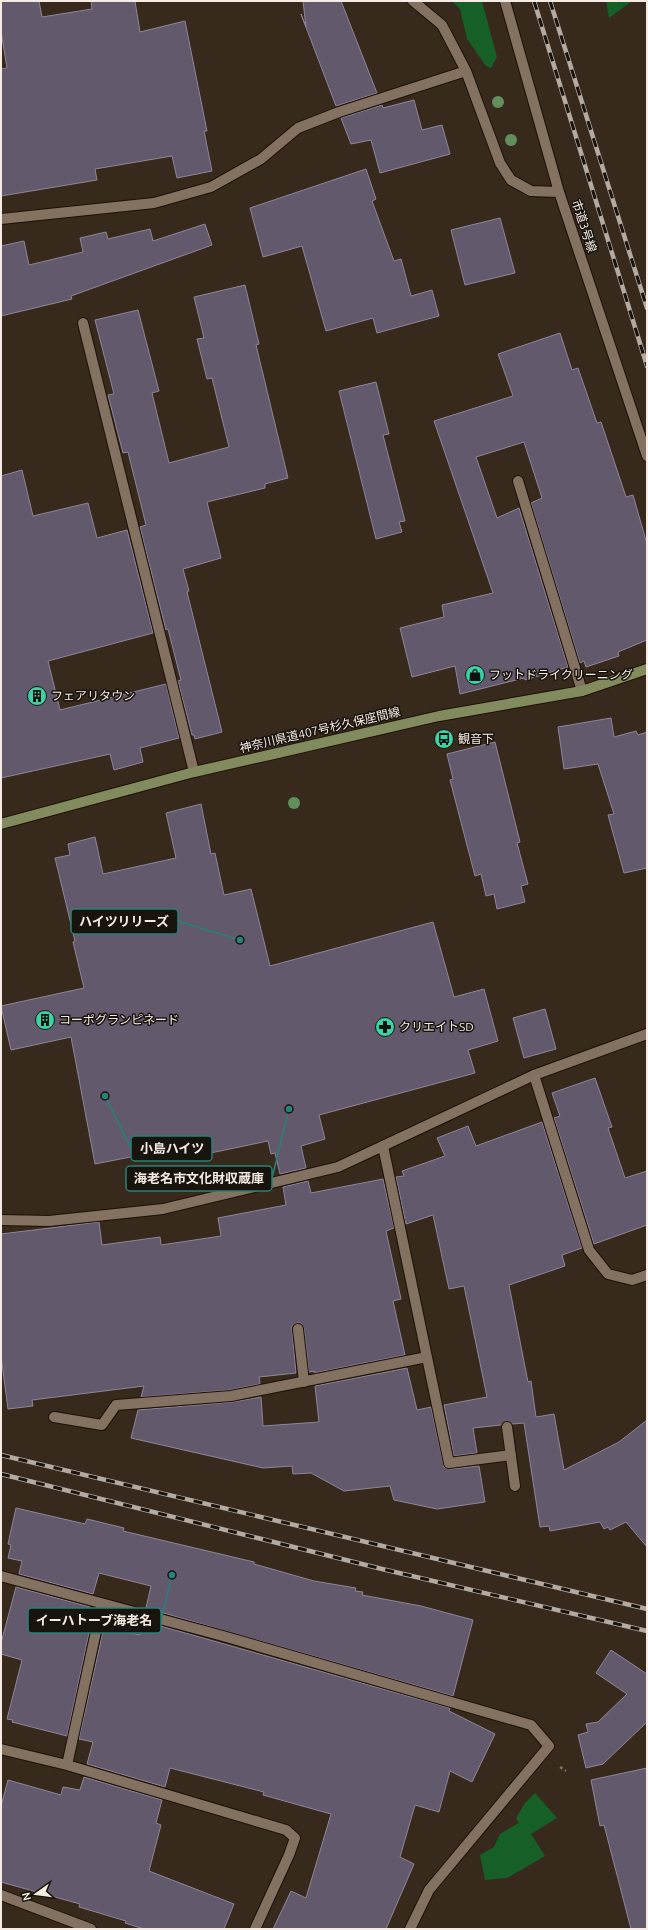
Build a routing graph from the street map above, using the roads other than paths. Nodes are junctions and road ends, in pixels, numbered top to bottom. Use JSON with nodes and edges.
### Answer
{"nodes":[{"id":1,"x":413,"y":1,"type":"edge"},
{"id":2,"x":505,"y":1,"type":"edge"},
{"id":3,"x":466,"y":71,"type":"junction"},
{"id":4,"x":559,"y":192,"type":"junction"},
{"id":5,"x":1,"y":219,"type":"edge"},
{"id":6,"x":83,"y":323,"type":"dead end"},
{"id":7,"x":647,"y":456,"type":"edge"},
{"id":8,"x":518,"y":481,"type":"dead end"},
{"id":9,"x":647,"y":669,"type":"edge"},
{"id":10,"x":582,"y":691,"type":"junction"},
{"id":11,"x":194,"y":772,"type":"junction"},
{"id":12,"x":1,"y":824,"type":"edge"},
{"id":13,"x":646,"y":1037,"type":"edge"},
{"id":14,"x":534,"y":1075,"type":"junction"},
{"id":15,"x":383,"y":1146,"type":"junction"},
{"id":16,"x":1,"y":1220,"type":"edge"},
{"id":17,"x":647,"y":1275,"type":"edge"},
{"id":18,"x":298,"y":1329,"type":"dead end"},
{"id":19,"x":427,"y":1357,"type":"junction"},
{"id":20,"x":304,"y":1382,"type":"junction"},
{"id":21,"x":54,"y":1417,"type":"dead end"},
{"id":22,"x":507,"y":1427,"type":"dead end"},
{"id":23,"x":511,"y":1455,"type":"junction"},
{"id":24,"x":515,"y":1486,"type":"dead end"},
{"id":25,"x":1,"y":1576,"type":"edge"},
{"id":26,"x":102,"y":1604,"type":"junction"},
{"id":27,"x":1,"y":1749,"type":"edge"},
{"id":28,"x":67,"y":1764,"type":"junction"},
{"id":29,"x":1,"y":1895,"type":"edge"},
{"id":30,"x":91,"y":1929,"type":"edge"},
{"id":31,"x":255,"y":1929,"type":"edge"},
{"id":32,"x":410,"y":1929,"type":"edge"}],
"edges":[{"from":1,"to":3,"type":"street"},
{"from":2,"to":4,"type":"street","name":"市道3号線"},
{"from":3,"to":4,"type":"street"},
{"from":3,"to":5,"type":"street"},
{"from":4,"to":7,"type":"street","name":"市道3号線"},
{"from":6,"to":11,"type":"street"},
{"from":8,"to":10,"type":"street"},
{"from":9,"to":10,"type":"main road","name":"神奈川県道407号杉久保座間線"},
{"from":10,"to":11,"type":"main road","name":"神奈川県道407号杉久保座間線"},
{"from":11,"to":12,"type":"main road","name":"神奈川県道407号杉久保座間線"},
{"from":13,"to":14,"type":"street"},
{"from":14,"to":15,"type":"street"},
{"from":14,"to":17,"type":"street"},
{"from":15,"to":16,"type":"street"},
{"from":15,"to":19,"type":"street"},
{"from":18,"to":20,"type":"street"},
{"from":19,"to":20,"type":"street"},
{"from":19,"to":23,"type":"street"},
{"from":20,"to":21,"type":"street"},
{"from":22,"to":23,"type":"street"},
{"from":23,"to":24,"type":"street"},
{"from":25,"to":26,"type":"street"},
{"from":26,"to":28,"type":"street"},
{"from":26,"to":32,"type":"street"},
{"from":27,"to":28,"type":"street"},
{"from":28,"to":31,"type":"street"},
{"from":29,"to":30,"type":"street"}]}
